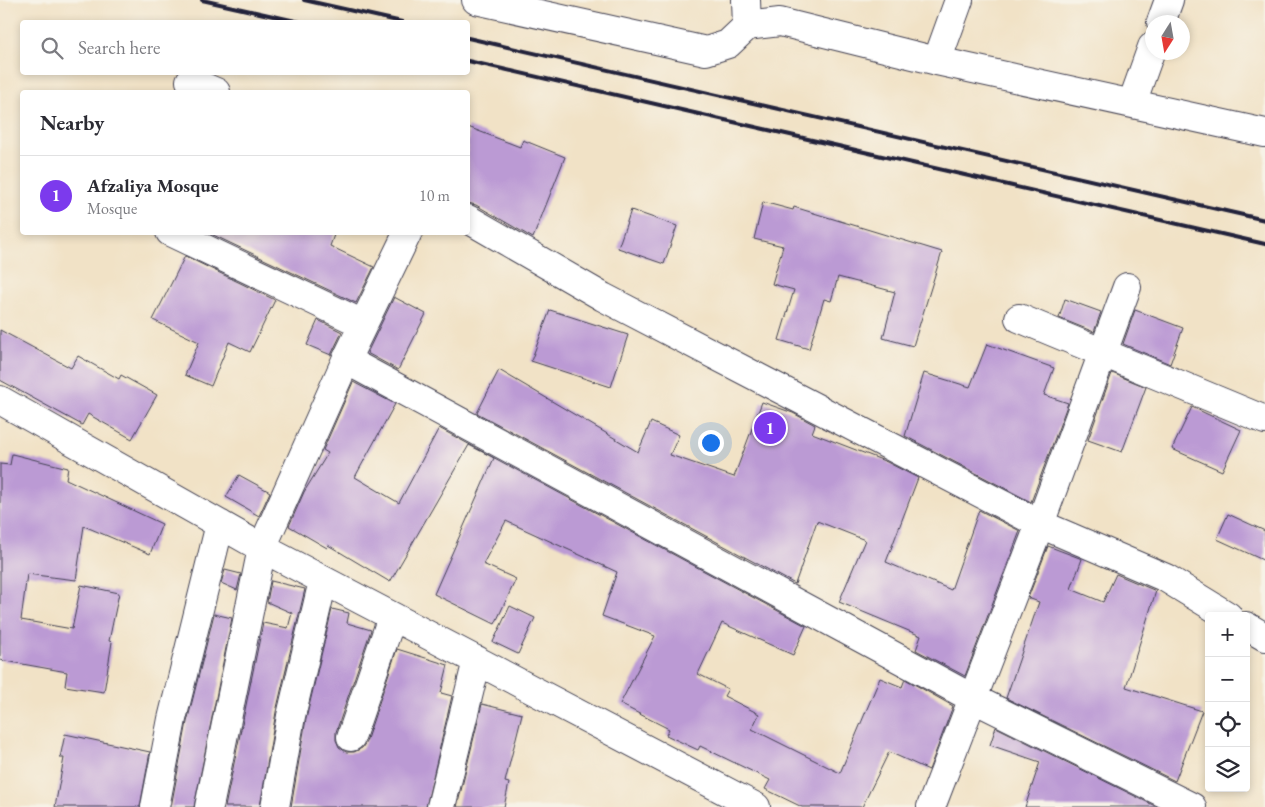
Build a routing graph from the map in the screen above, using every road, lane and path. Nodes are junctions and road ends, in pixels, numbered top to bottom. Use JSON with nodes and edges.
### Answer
{"nodes":[{"id":1,"x":476,"y":0,"type":"edge"},
{"id":2,"x":959,"y":0,"type":"edge"},
{"id":3,"x":1170,"y":0,"type":"edge"},
{"id":4,"x":746,"y":13,"type":"edge"},
{"id":5,"x":1164,"y":15,"type":"edge"},
{"id":6,"x":1147,"y":60,"type":"edge"},
{"id":7,"x":937,"y":61,"type":"junction"},
{"id":8,"x":190,"y":81,"type":"dead end"},
{"id":9,"x":211,"y":90,"type":"edge"},
{"id":10,"x":1132,"y":103,"type":"junction"},
{"id":11,"x":1265,"y":133,"type":"edge"},
{"id":12,"x":470,"y":220,"type":"edge"},
{"id":13,"x":176,"y":235,"type":"edge"},
{"id":14,"x":407,"y":235,"type":"edge"},
{"id":15,"x":1126,"y":287,"type":"dead end"},
{"id":16,"x":1019,"y":318,"type":"dead end"},
{"id":17,"x":363,"y":324,"type":"junction"},
{"id":18,"x":1103,"y":355,"type":"junction"},
{"id":19,"x":346,"y":360,"type":"junction"},
{"id":20,"x":0,"y":400,"type":"edge"},
{"id":21,"x":1265,"y":420,"type":"edge"},
{"id":22,"x":220,"y":524,"type":"junction"},
{"id":23,"x":1040,"y":524,"type":"junction"},
{"id":24,"x":262,"y":548,"type":"junction"},
{"id":25,"x":324,"y":581,"type":"junction"},
{"id":26,"x":1221,"y":612,"type":"edge"},
{"id":27,"x":392,"y":617,"type":"junction"},
{"id":28,"x":1250,"y":628,"type":"edge"},
{"id":29,"x":1265,"y":637,"type":"edge"},
{"id":30,"x":476,"y":660,"type":"junction"},
{"id":31,"x":972,"y":698,"type":"junction"},
{"id":32,"x":351,"y":737,"type":"dead end"},
{"id":33,"x":155,"y":807,"type":"edge"},
{"id":34,"x":209,"y":807,"type":"edge"},
{"id":35,"x":275,"y":807,"type":"edge"},
{"id":36,"x":441,"y":807,"type":"edge"},
{"id":37,"x":756,"y":807,"type":"edge"},
{"id":38,"x":930,"y":807,"type":"edge"},
{"id":39,"x":1192,"y":807,"type":"edge"}],
"edges":[{"from":1,"to":4,"type":"street"},
{"from":2,"to":7,"type":"street"},
{"from":3,"to":5,"type":"street"},
{"from":4,"to":7,"type":"street"},
{"from":6,"to":10,"type":"street"},
{"from":7,"to":10,"type":"street"},
{"from":8,"to":9,"type":"street"},
{"from":10,"to":11,"type":"street"},
{"from":12,"to":23,"type":"street"},
{"from":13,"to":17,"type":"street"},
{"from":14,"to":17,"type":"street"},
{"from":15,"to":18,"type":"street"},
{"from":16,"to":18,"type":"street"},
{"from":17,"to":19,"type":"street"},
{"from":18,"to":21,"type":"street"},
{"from":18,"to":23,"type":"street"},
{"from":19,"to":24,"type":"street"},
{"from":19,"to":31,"type":"street"},
{"from":20,"to":22,"type":"street"},
{"from":22,"to":24,"type":"street"},
{"from":22,"to":33,"type":"street"},
{"from":23,"to":26,"type":"street"},
{"from":23,"to":31,"type":"street"},
{"from":24,"to":25,"type":"street"},
{"from":24,"to":34,"type":"street"},
{"from":25,"to":27,"type":"street"},
{"from":25,"to":35,"type":"street"},
{"from":27,"to":30,"type":"street"},
{"from":27,"to":32,"type":"street"},
{"from":28,"to":29,"type":"street"},
{"from":30,"to":36,"type":"street"},
{"from":30,"to":37,"type":"street"},
{"from":31,"to":38,"type":"street"},
{"from":31,"to":39,"type":"street"}]}
